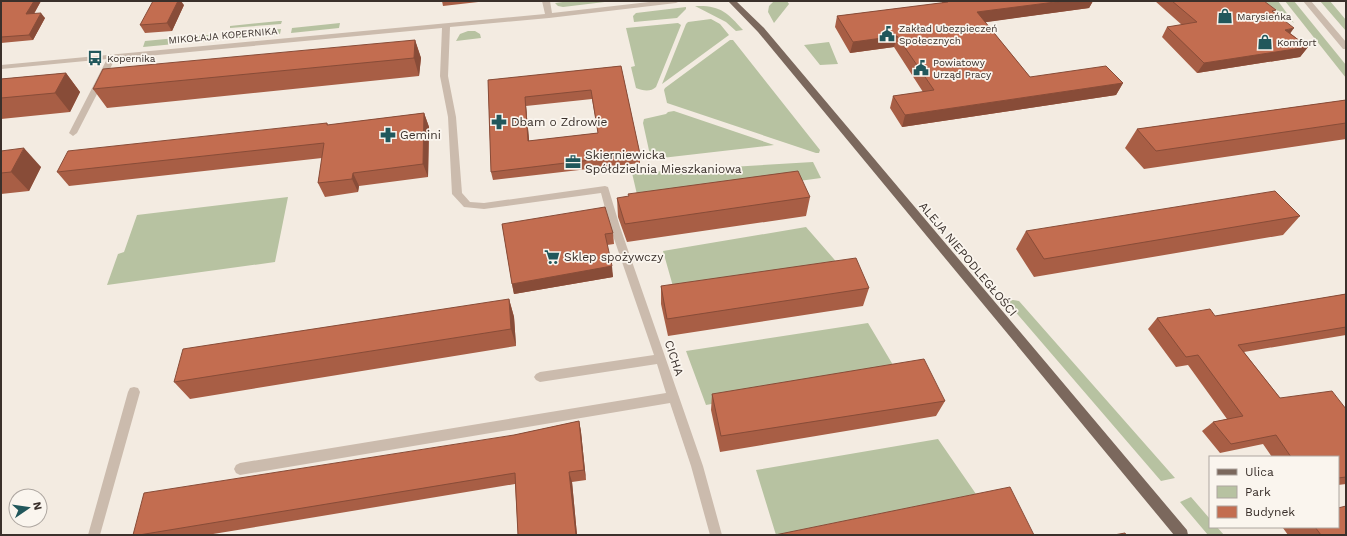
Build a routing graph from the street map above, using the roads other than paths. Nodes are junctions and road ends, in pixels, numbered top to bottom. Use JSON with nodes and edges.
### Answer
{"nodes":[{"id":1,"x":546,"y":1,"type":"edge"},
{"id":2,"x":676,"y":1,"type":"edge"},
{"id":3,"x":732,"y":1,"type":"edge"},
{"id":4,"x":1307,"y":1,"type":"edge"},
{"id":5,"x":549,"y":16,"type":"junction"},
{"id":6,"x":446,"y":25,"type":"junction"},
{"id":7,"x":1346,"y":47,"type":"edge"},
{"id":8,"x":112,"y":57,"type":"junction"},
{"id":9,"x":1,"y":67,"type":"edge"},
{"id":10,"x":73,"y":133,"type":"dead end"},
{"id":11,"x":661,"y":359,"type":"junction"},
{"id":12,"x":540,"y":377,"type":"dead end"},
{"id":13,"x":134,"y":392,"type":"dead end"},
{"id":14,"x":673,"y":397,"type":"junction"},
{"id":15,"x":240,"y":469,"type":"dead end"},
{"id":16,"x":94,"y":535,"type":"edge"},
{"id":17,"x":716,"y":535,"type":"edge"},
{"id":18,"x":1182,"y":535,"type":"edge"}],
"edges":[{"from":1,"to":5,"type":"street"},
{"from":2,"to":5,"type":"street","name":"MIKOŁAJA KOPERNIKA"},
{"from":3,"to":18,"type":"main road","name":"ALEJA NIEPODLEGŁOŚCI"},
{"from":4,"to":7,"type":"street"},
{"from":5,"to":6,"type":"street","name":"MIKOŁAJA KOPERNIKA"},
{"from":6,"to":8,"type":"street","name":"MIKOŁAJA KOPERNIKA"},
{"from":6,"to":11,"type":"street","name":"CICHA"},
{"from":8,"to":9,"type":"street","name":"MIKOŁAJA KOPERNIKA"},
{"from":8,"to":10,"type":"street"},
{"from":11,"to":12,"type":"street"},
{"from":11,"to":14,"type":"street","name":"CICHA"},
{"from":13,"to":16,"type":"street"},
{"from":14,"to":15,"type":"street"},
{"from":14,"to":17,"type":"street","name":"CICHA"}]}
